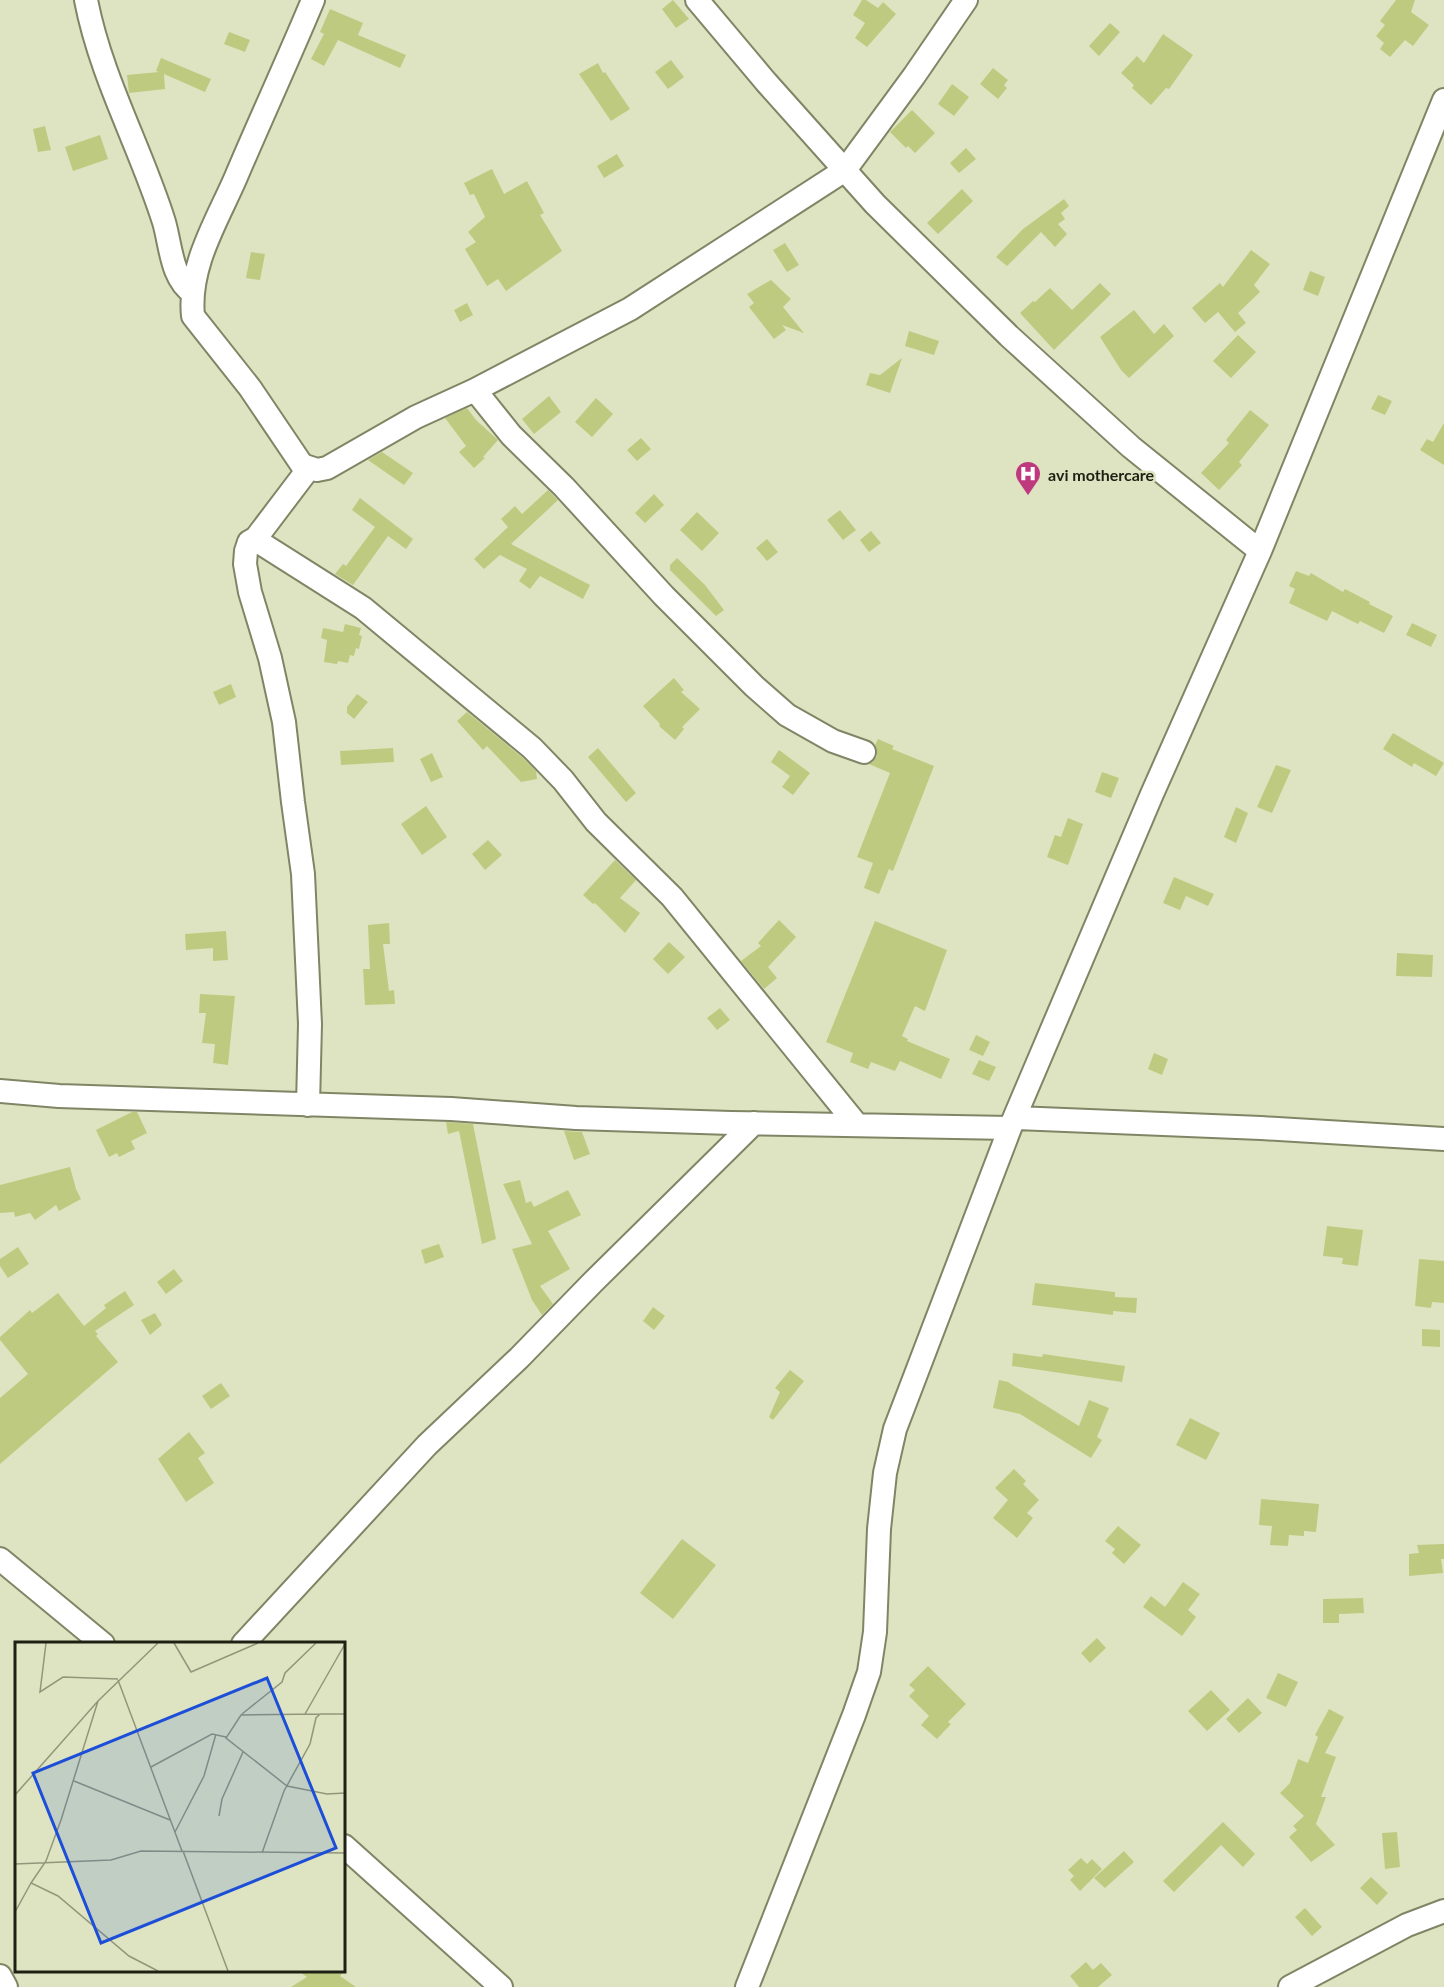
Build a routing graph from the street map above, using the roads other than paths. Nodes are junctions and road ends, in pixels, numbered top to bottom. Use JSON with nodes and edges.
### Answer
{"nodes":[{"id":1,"x":86,"y":0,"type":"edge"},
{"id":2,"x":313,"y":0,"type":"edge"},
{"id":3,"x":697,"y":0,"type":"edge"},
{"id":4,"x":966,"y":0,"type":"edge"},
{"id":5,"x":1444,"y":100,"type":"edge"},
{"id":6,"x":845,"y":170,"type":"junction"},
{"id":7,"x":193,"y":293,"type":"junction"},
{"id":8,"x":475,"y":390,"type":"junction"},
{"id":9,"x":309,"y":468,"type":"junction"},
{"id":10,"x":256,"y":538,"type":"junction"},
{"id":11,"x":1260,"y":551,"type":"junction"},
{"id":12,"x":864,"y":752,"type":"dead end"},
{"id":13,"x":0,"y":1090,"type":"edge"},
{"id":14,"x":308,"y":1106,"type":"junction"},
{"id":15,"x":1012,"y":1123,"type":"junction"},
{"id":16,"x":754,"y":1124,"type":"junction"},
{"id":17,"x":856,"y":1125,"type":"junction"},
{"id":18,"x":1444,"y":1139,"type":"edge"},
{"id":19,"x":0,"y":1559,"type":"edge"},
{"id":20,"x":101,"y":1642,"type":"edge"},
{"id":21,"x":245,"y":1642,"type":"edge"},
{"id":22,"x":345,"y":1847,"type":"edge"},
{"id":23,"x":1444,"y":1911,"type":"edge"},
{"id":24,"x":0,"y":1976,"type":"edge"},
{"id":25,"x":6,"y":1987,"type":"edge"},
{"id":26,"x":501,"y":1987,"type":"edge"},
{"id":27,"x":747,"y":1987,"type":"edge"},
{"id":28,"x":1290,"y":1987,"type":"edge"}],
"edges":[{"from":1,"to":7,"type":"street"},
{"from":2,"to":7,"type":"street"},
{"from":3,"to":6,"type":"street"},
{"from":4,"to":6,"type":"street"},
{"from":5,"to":11,"type":"street"},
{"from":6,"to":8,"type":"street"},
{"from":6,"to":11,"type":"street"},
{"from":7,"to":9,"type":"street"},
{"from":8,"to":9,"type":"street"},
{"from":8,"to":12,"type":"street"},
{"from":9,"to":10,"type":"street"},
{"from":10,"to":14,"type":"street"},
{"from":10,"to":17,"type":"street"},
{"from":11,"to":15,"type":"street"},
{"from":13,"to":14,"type":"street"},
{"from":14,"to":16,"type":"street"},
{"from":15,"to":17,"type":"street"},
{"from":15,"to":18,"type":"street"},
{"from":15,"to":27,"type":"street"},
{"from":16,"to":17,"type":"street"},
{"from":16,"to":21,"type":"street"},
{"from":19,"to":20,"type":"street"},
{"from":22,"to":26,"type":"street"},
{"from":23,"to":28,"type":"street"},
{"from":24,"to":25,"type":"street"}]}
